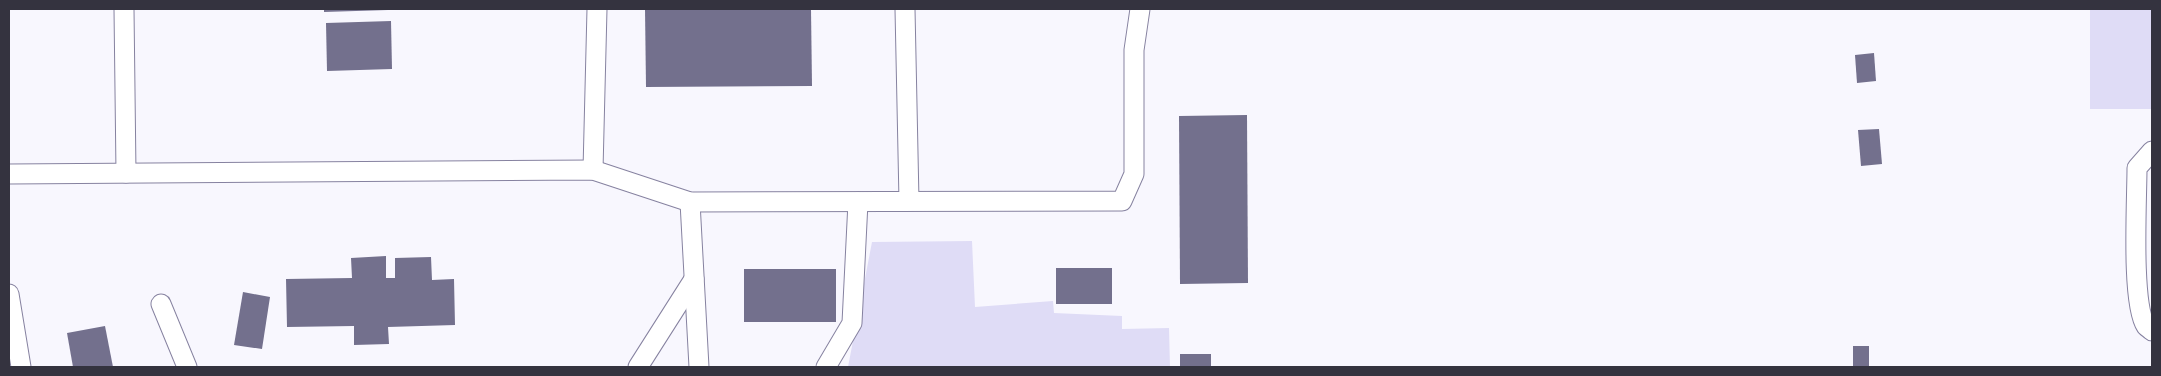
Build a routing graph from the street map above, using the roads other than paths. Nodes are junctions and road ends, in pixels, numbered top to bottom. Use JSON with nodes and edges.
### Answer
{"nodes":[{"id":1,"x":124,"y":9,"type":"edge"},
{"id":2,"x":597,"y":9,"type":"edge"},
{"id":3,"x":905,"y":9,"type":"edge"},
{"id":4,"x":1140,"y":9,"type":"edge"},
{"id":5,"x":2152,"y":151,"type":"edge"},
{"id":6,"x":592,"y":170,"type":"junction"},
{"id":7,"x":126,"y":173,"type":"junction"},
{"id":8,"x":9,"y":174,"type":"edge"},
{"id":9,"x":909,"y":201,"type":"junction"},
{"id":10,"x":690,"y":202,"type":"junction"},
{"id":11,"x":858,"y":202,"type":"junction"},
{"id":12,"x":694,"y":279,"type":"junction"},
{"id":13,"x":9,"y":294,"type":"edge"},
{"id":14,"x":161,"y":304,"type":"dead end"},
{"id":15,"x":2152,"y":331,"type":"edge"},
{"id":16,"x":22,"y":367,"type":"edge"},
{"id":17,"x":187,"y":367,"type":"edge"},
{"id":18,"x":638,"y":367,"type":"edge"},
{"id":19,"x":699,"y":367,"type":"edge"},
{"id":20,"x":826,"y":367,"type":"edge"}],
"edges":[{"from":1,"to":7,"type":"lane"},
{"from":2,"to":6,"type":"lane"},
{"from":3,"to":9,"type":"lane"},
{"from":4,"to":9,"type":"lane"},
{"from":5,"to":15,"type":"lane"},
{"from":6,"to":7,"type":"lane"},
{"from":6,"to":10,"type":"lane"},
{"from":7,"to":8,"type":"lane"},
{"from":9,"to":11,"type":"lane"},
{"from":10,"to":11,"type":"lane"},
{"from":10,"to":12,"type":"lane"},
{"from":11,"to":20,"type":"lane"},
{"from":12,"to":18,"type":"lane"},
{"from":12,"to":19,"type":"lane"},
{"from":13,"to":16,"type":"lane"},
{"from":14,"to":17,"type":"lane"}]}
